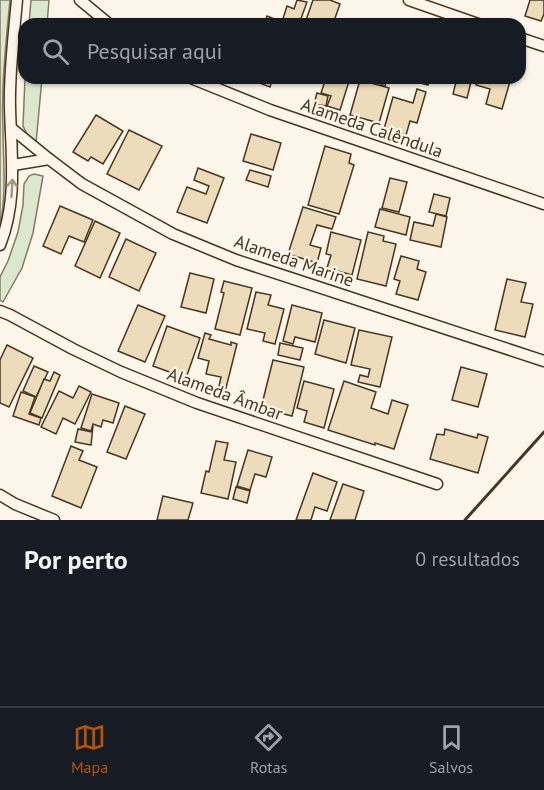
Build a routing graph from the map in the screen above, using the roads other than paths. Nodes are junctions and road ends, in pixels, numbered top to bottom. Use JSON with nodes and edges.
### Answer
{"nodes":[{"id":1,"x":17,"y":0,"type":"edge"},
{"id":2,"x":80,"y":0,"type":"edge"},
{"id":3,"x":409,"y":0,"type":"edge"},
{"id":4,"x":102,"y":18,"type":"edge"},
{"id":5,"x":461,"y":18,"type":"edge"},
{"id":6,"x":526,"y":40,"type":"edge"},
{"id":7,"x":544,"y":46,"type":"edge"},
{"id":8,"x":206,"y":84,"type":"edge"},
{"id":9,"x":11,"y":128,"type":"junction"},
{"id":10,"x":49,"y":159,"type":"junction"},
{"id":11,"x":13,"y":165,"type":"junction"},
{"id":12,"x":544,"y":204,"type":"edge"},
{"id":13,"x":0,"y":245,"type":"edge"},
{"id":14,"x":0,"y":304,"type":"edge"},
{"id":15,"x":5,"y":313,"type":"edge"},
{"id":16,"x":544,"y":361,"type":"edge"},
{"id":17,"x":437,"y":484,"type":"dead end"},
{"id":18,"x":0,"y":495,"type":"edge"},
{"id":19,"x":54,"y":520,"type":"edge"}],
"edges":[{"from":1,"to":9,"type":"street"},
{"from":2,"to":4,"type":"street"},
{"from":3,"to":5,"type":"street"},
{"from":6,"to":7,"type":"street"},
{"from":8,"to":12,"type":"street","name":"Alameda Calêndula"},
{"from":9,"to":10,"type":"street","name":"Alameda Marine"},
{"from":9,"to":11,"type":"street"},
{"from":10,"to":11,"type":"street"},
{"from":10,"to":16,"type":"street","name":"Alameda Marine"},
{"from":13,"to":11,"type":"street","one_way":true},
{"from":14,"to":15,"type":"street","name":"Alameda Âmbar"},
{"from":15,"to":17,"type":"street","name":"Alameda Âmbar"},
{"from":18,"to":19,"type":"street"}]}
